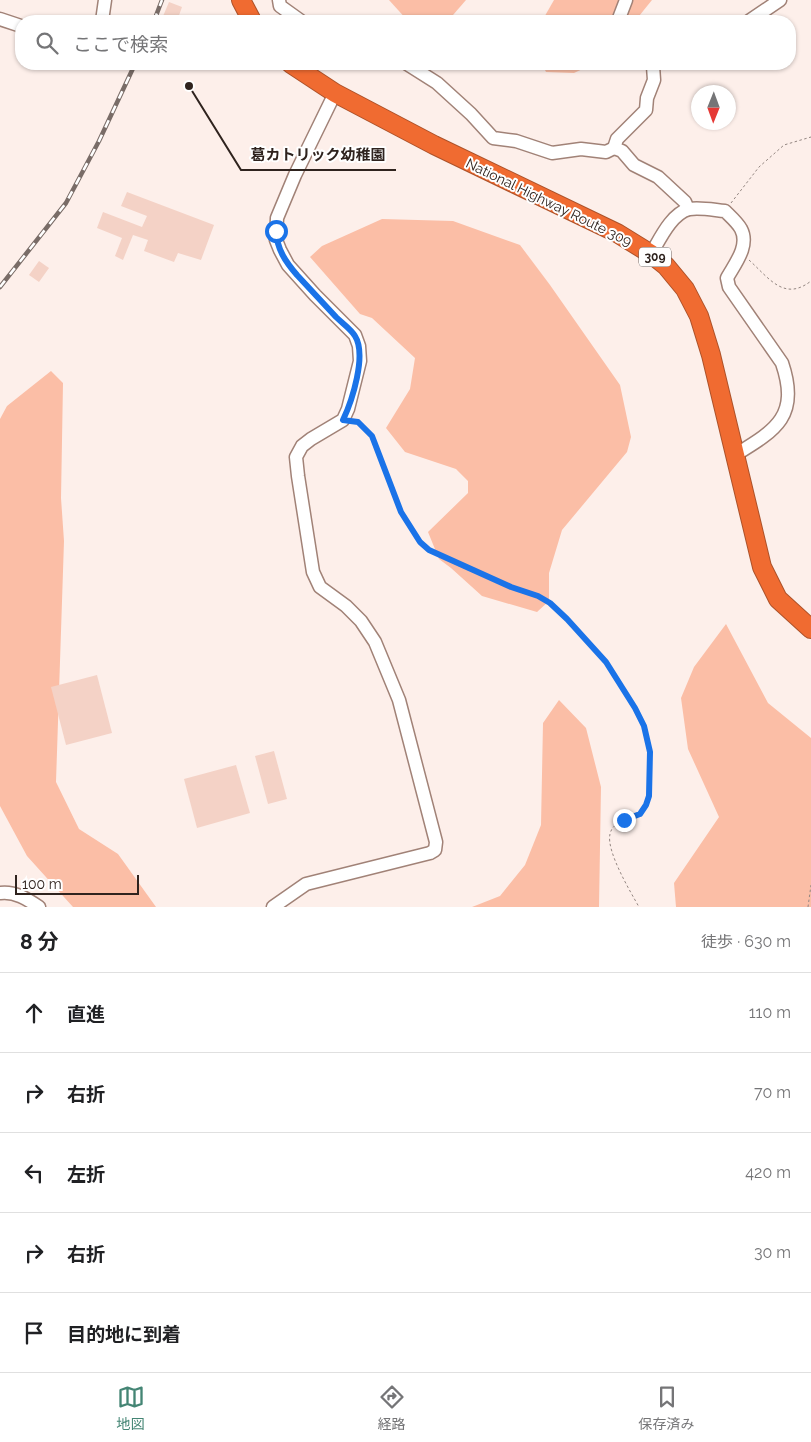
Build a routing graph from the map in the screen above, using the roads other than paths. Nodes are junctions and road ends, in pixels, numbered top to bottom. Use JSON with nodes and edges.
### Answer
{"nodes":[{"id":1,"x":105,"y":0,"type":"edge"},
{"id":2,"x":241,"y":0,"type":"edge"},
{"id":3,"x":279,"y":0,"type":"edge"},
{"id":4,"x":626,"y":0,"type":"edge"},
{"id":5,"x":780,"y":0,"type":"edge"},
{"id":6,"x":103,"y":15,"type":"edge"},
{"id":7,"x":249,"y":15,"type":"edge"},
{"id":8,"x":293,"y":15,"type":"edge"},
{"id":9,"x":620,"y":15,"type":"edge"},
{"id":10,"x":760,"y":15,"type":"edge"},
{"id":11,"x":0,"y":18,"type":"edge"},
{"id":12,"x":15,"y":24,"type":"edge"},
{"id":13,"x":300,"y":70,"type":"edge"},
{"id":14,"x":416,"y":70,"type":"edge"},
{"id":15,"x":653,"y":70,"type":"edge"},
{"id":16,"x":335,"y":93,"type":"junction"},
{"id":17,"x":614,"y":148,"type":"junction"},
{"id":18,"x":688,"y":209,"type":"junction"},
{"id":19,"x":651,"y":254,"type":"junction"},
{"id":20,"x":735,"y":455,"type":"junction"},
{"id":21,"x":811,"y":629,"type":"edge"},
{"id":22,"x":0,"y":893,"type":"edge"},
{"id":23,"x":39,"y":907,"type":"edge"},
{"id":24,"x":273,"y":907,"type":"edge"}],
"edges":[{"from":1,"to":6,"type":"street"},
{"from":2,"to":7,"type":"highway"},
{"from":3,"to":8,"type":"street"},
{"from":4,"to":9,"type":"street"},
{"from":5,"to":10,"type":"street"},
{"from":11,"to":12,"type":"street"},
{"from":13,"to":16,"type":"highway","name":"National Highway Route 309","number":"309"},
{"from":14,"to":17,"type":"street"},
{"from":15,"to":17,"type":"street"},
{"from":16,"to":19,"type":"highway","name":"National Highway Route 309","number":"309"},
{"from":16,"to":24,"type":"street"},
{"from":17,"to":18,"type":"street"},
{"from":18,"to":19,"type":"street"},
{"from":18,"to":20,"type":"street"},
{"from":19,"to":20,"type":"highway","name":"National Highway Route 309","number":"309"},
{"from":20,"to":21,"type":"highway","name":"National Highway Route 309","number":"309"},
{"from":22,"to":23,"type":"street"}]}
